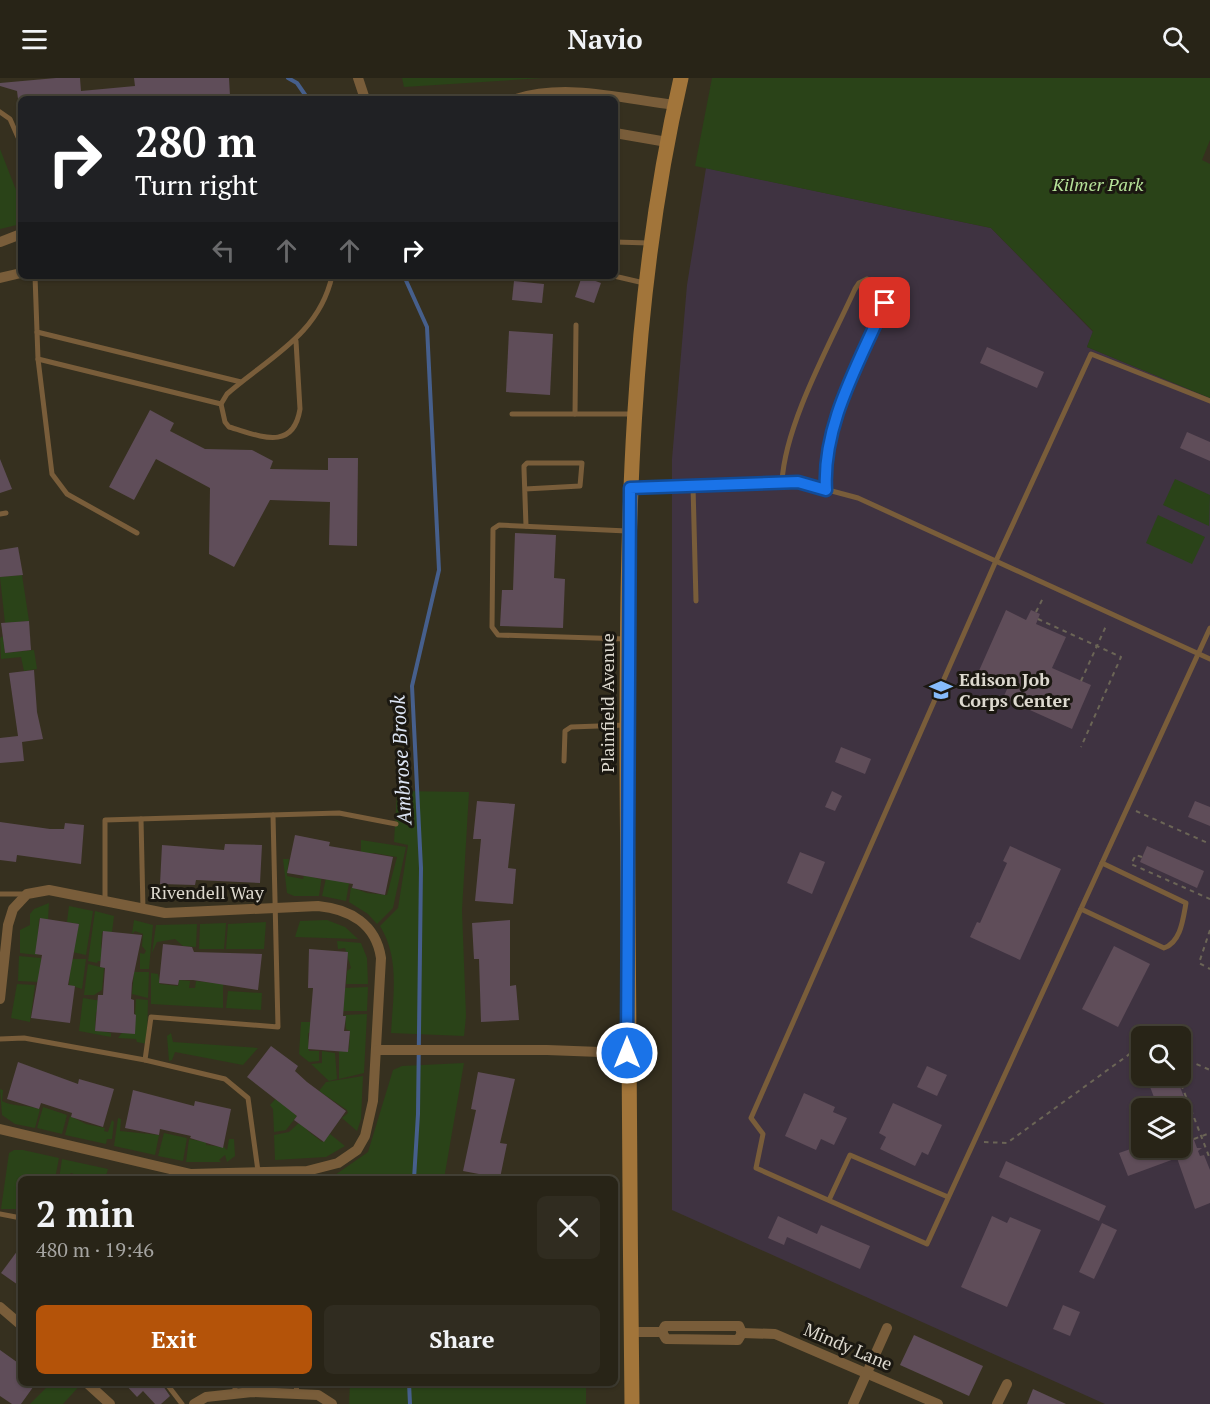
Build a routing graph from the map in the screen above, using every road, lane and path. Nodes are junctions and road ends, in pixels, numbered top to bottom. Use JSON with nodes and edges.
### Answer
{"nodes":[{"id":1,"x":358,"y":78,"type":"edge"},
{"id":2,"x":681,"y":78,"type":"edge"},
{"id":3,"x":364,"y":96,"type":"edge"},
{"id":4,"x":525,"y":96,"type":"edge"},
{"id":5,"x":604,"y":96,"type":"edge"},
{"id":6,"x":618,"y":98,"type":"edge"},
{"id":7,"x":675,"y":105,"type":"junction"},
{"id":8,"x":0,"y":112,"type":"edge"},
{"id":9,"x":618,"y":133,"type":"edge"},
{"id":10,"x":18,"y":137,"type":"edge"},
{"id":11,"x":667,"y":142,"type":"junction"},
{"id":12,"x":18,"y":235,"type":"edge"},
{"id":13,"x":0,"y":242,"type":"edge"},
{"id":14,"x":618,"y":242,"type":"edge"},
{"id":15,"x":651,"y":243,"type":"junction"},
{"id":16,"x":18,"y":274,"type":"edge"},
{"id":17,"x":618,"y":277,"type":"edge"},
{"id":18,"x":0,"y":278,"type":"edge"},
{"id":19,"x":35,"y":279,"type":"edge"},
{"id":20,"x":331,"y":279,"type":"edge"},
{"id":21,"x":644,"y":283,"type":"junction"},
{"id":22,"x":576,"y":325,"type":"dead end"},
{"id":23,"x":38,"y":332,"type":"junction"},
{"id":24,"x":296,"y":341,"type":"junction"},
{"id":25,"x":38,"y":359,"type":"junction"},
{"id":26,"x":241,"y":382,"type":"junction"},
{"id":27,"x":1210,"y":401,"type":"edge"},
{"id":28,"x":221,"y":404,"type":"junction"},
{"id":29,"x":512,"y":414,"type":"dead end"},
{"id":30,"x":575,"y":414,"type":"junction"},
{"id":31,"x":635,"y":414,"type":"junction"},
{"id":32,"x":782,"y":482,"type":"junction"},
{"id":33,"x":693,"y":486,"type":"junction"},
{"id":34,"x":630,"y":488,"type":"junction"},
{"id":35,"x":525,"y":489,"type":"junction"},
{"id":36,"x":826,"y":490,"type":"junction"},
{"id":37,"x":526,"y":526,"type":"junction"},
{"id":38,"x":628,"y":531,"type":"junction"},
{"id":39,"x":137,"y":533,"type":"dead end"},
{"id":40,"x":995,"y":563,"type":"junction"},
{"id":41,"x":1043,"y":598,"type":"dead end"},
{"id":42,"x":696,"y":602,"type":"dead end"},
{"id":43,"x":1036,"y":612,"type":"dead end"},
{"id":44,"x":1038,"y":619,"type":"dead end"},
{"id":45,"x":1106,"y":626,"type":"dead end"},
{"id":46,"x":1210,"y":628,"type":"edge"},
{"id":47,"x":628,"y":639,"type":"junction"},
{"id":48,"x":1097,"y":646,"type":"junction"},
{"id":49,"x":1199,"y":654,"type":"junction"},
{"id":50,"x":1210,"y":659,"type":"edge"},
{"id":51,"x":1081,"y":681,"type":"dead end"},
{"id":52,"x":627,"y":725,"type":"junction"},
{"id":53,"x":1081,"y":747,"type":"dead end"},
{"id":54,"x":564,"y":760,"type":"dead end"},
{"id":55,"x":1128,"y":807,"type":"junction"},
{"id":56,"x":273,"y":815,"type":"junction"},
{"id":57,"x":141,"y":819,"type":"junction"},
{"id":58,"x":396,"y":824,"type":"dead end"},
{"id":59,"x":1210,"y":844,"type":"edge"},
{"id":60,"x":1142,"y":857,"type":"dead end"},
{"id":61,"x":1102,"y":863,"type":"junction"},
{"id":62,"x":1159,"y":871,"type":"dead end"},
{"id":63,"x":1157,"y":876,"type":"junction"},
{"id":64,"x":1177,"y":879,"type":"dead end"},
{"id":65,"x":1175,"y":884,"type":"junction"},
{"id":66,"x":0,"y":894,"type":"edge"},
{"id":67,"x":27,"y":894,"type":"junction"},
{"id":68,"x":105,"y":899,"type":"junction"},
{"id":69,"x":1210,"y":899,"type":"edge"},
{"id":70,"x":275,"y":908,"type":"junction"},
{"id":71,"x":1081,"y":909,"type":"junction"},
{"id":72,"x":143,"y":910,"type":"junction"},
{"id":73,"x":1210,"y":930,"type":"edge"},
{"id":74,"x":1210,"y":969,"type":"edge"},
{"id":75,"x":0,"y":999,"type":"edge"},
{"id":76,"x":0,"y":1039,"type":"edge"},
{"id":77,"x":377,"y":1050,"type":"junction"},
{"id":78,"x":627,"y":1053,"type":"junction"},
{"id":79,"x":1131,"y":1054,"type":"edge"},
{"id":80,"x":145,"y":1060,"type":"junction"},
{"id":81,"x":1191,"y":1062,"type":"edge"},
{"id":82,"x":1210,"y":1070,"type":"edge"},
{"id":83,"x":1182,"y":1086,"type":"edge"},
{"id":84,"x":0,"y":1129,"type":"edge"},
{"id":85,"x":1210,"y":1133,"type":"edge"},
{"id":86,"x":1201,"y":1136,"type":"junction"},
{"id":87,"x":1194,"y":1139,"type":"dead end"},
{"id":88,"x":974,"y":1141,"type":"junction"},
{"id":89,"x":1210,"y":1159,"type":"edge"},
{"id":90,"x":258,"y":1171,"type":"junction"},
{"id":91,"x":191,"y":1176,"type":"edge"},
{"id":92,"x":948,"y":1197,"type":"junction"},
{"id":93,"x":829,"y":1200,"type":"junction"},
{"id":94,"x":0,"y":1214,"type":"edge"},
{"id":95,"x":18,"y":1217,"type":"edge"},
{"id":96,"x":0,"y":1307,"type":"edge"},
{"id":97,"x":18,"y":1322,"type":"edge"},
{"id":98,"x":887,"y":1328,"type":"dead end"},
{"id":99,"x":631,"y":1332,"type":"junction"},
{"id":100,"x":868,"y":1372,"type":"junction"},
{"id":101,"x":1007,"y":1384,"type":"dead end"},
{"id":102,"x":90,"y":1386,"type":"edge"},
{"id":103,"x":168,"y":1386,"type":"edge"},
{"id":104,"x":235,"y":1389,"type":"edge"},
{"id":105,"x":298,"y":1400,"type":"edge"},
{"id":106,"x":110,"y":1404,"type":"edge"},
{"id":107,"x":182,"y":1404,"type":"edge"},
{"id":108,"x":194,"y":1404,"type":"edge"},
{"id":109,"x":332,"y":1404,"type":"edge"},
{"id":110,"x":632,"y":1404,"type":"edge"},
{"id":111,"x":854,"y":1404,"type":"edge"},
{"id":112,"x":938,"y":1404,"type":"edge"},
{"id":113,"x":997,"y":1404,"type":"edge"}],
"edges":[{"from":1,"to":3,"type":"street"},
{"from":2,"to":7,"type":"main road","name":"Plainfield Avenue"},
{"from":4,"to":5,"type":"street"},
{"from":6,"to":7,"type":"street"},
{"from":7,"to":11,"type":"main road","name":"Plainfield Avenue"},
{"from":8,"to":10,"type":"lane"},
{"from":9,"to":11,"type":"street"},
{"from":11,"to":15,"type":"main road","name":"Plainfield Avenue"},
{"from":12,"to":13,"type":"street"},
{"from":14,"to":15,"type":"lane"},
{"from":15,"to":21,"type":"main road","name":"Plainfield Avenue"},
{"from":16,"to":18,"type":"street"},
{"from":17,"to":21,"type":"lane"},
{"from":19,"to":23,"type":"lane"},
{"from":20,"to":24,"type":"lane"},
{"from":21,"to":31,"type":"main road","name":"Plainfield Avenue"},
{"from":22,"to":30,"type":"lane"},
{"from":23,"to":25,"type":"lane"},
{"from":23,"to":26,"type":"lane"},
{"from":24,"to":26,"type":"lane"},
{"from":24,"to":28,"type":"lane"},
{"from":25,"to":28,"type":"lane"},
{"from":25,"to":39,"type":"lane"},
{"from":26,"to":28,"type":"lane"},
{"from":27,"to":40,"type":"lane"},
{"from":29,"to":30,"type":"lane"},
{"from":30,"to":31,"type":"lane"},
{"from":31,"to":34,"type":"main road","name":"Plainfield Avenue"},
{"from":32,"to":33,"type":"lane"},
{"from":32,"to":36,"type":"lane"},
{"from":32,"to":36,"type":"lane"},
{"from":33,"to":34,"type":"lane"},
{"from":33,"to":42,"type":"lane"},
{"from":34,"to":38,"type":"main road","name":"Plainfield Avenue"},
{"from":35,"to":35,"type":"lane"},
{"from":35,"to":37,"type":"lane"},
{"from":36,"to":40,"type":"lane"},
{"from":37,"to":38,"type":"lane"},
{"from":37,"to":47,"type":"lane"},
{"from":38,"to":47,"type":"main road","name":"Plainfield Avenue"},
{"from":40,"to":49,"type":"lane"},
{"from":40,"to":93,"type":"lane"},
{"from":41,"to":43,"type":"path"},
{"from":44,"to":48,"type":"path"},
{"from":45,"to":48,"type":"path"},
{"from":46,"to":49,"type":"lane"},
{"from":47,"to":52,"type":"main road","name":"Plainfield Avenue"},
{"from":48,"to":51,"type":"path"},
{"from":48,"to":53,"type":"path"},
{"from":49,"to":50,"type":"lane"},
{"from":49,"to":55,"type":"lane"},
{"from":52,"to":54,"type":"lane"},
{"from":52,"to":78,"type":"main road","name":"Plainfield Avenue"},
{"from":55,"to":59,"type":"path"},
{"from":55,"to":61,"type":"lane"},
{"from":56,"to":57,"type":"lane"},
{"from":56,"to":58,"type":"lane"},
{"from":56,"to":70,"type":"lane"},
{"from":57,"to":68,"type":"lane"},
{"from":57,"to":72,"type":"lane"},
{"from":60,"to":63,"type":"path"},
{"from":61,"to":71,"type":"lane"},
{"from":61,"to":71,"type":"lane"},
{"from":62,"to":63,"type":"path"},
{"from":63,"to":65,"type":"path"},
{"from":64,"to":65,"type":"path"},
{"from":65,"to":69,"type":"path"},
{"from":66,"to":67,"type":"lane"},
{"from":67,"to":68,"type":"street","name":"Rivendell Way"},
{"from":67,"to":75,"type":"street"},
{"from":68,"to":72,"type":"street","name":"Rivendell Way"},
{"from":70,"to":72,"type":"street","name":"Rivendell Way"},
{"from":70,"to":77,"type":"street","name":"Rivendell Way"},
{"from":70,"to":80,"type":"lane"},
{"from":71,"to":88,"type":"lane"},
{"from":73,"to":74,"type":"path"},
{"from":76,"to":80,"type":"lane"},
{"from":77,"to":78,"type":"street"},
{"from":77,"to":90,"type":"street","name":"Rivendell Way"},
{"from":78,"to":99,"type":"main road","name":"Plainfield Avenue"},
{"from":79,"to":88,"type":"path"},
{"from":80,"to":90,"type":"lane"},
{"from":81,"to":82,"type":"path"},
{"from":83,"to":86,"type":"path"},
{"from":84,"to":91,"type":"street","name":"Rivendell Way"},
{"from":85,"to":86,"type":"path"},
{"from":86,"to":87,"type":"path"},
{"from":86,"to":89,"type":"path"},
{"from":88,"to":92,"type":"lane"},
{"from":90,"to":91,"type":"street","name":"Rivendell Way"},
{"from":92,"to":93,"type":"lane"},
{"from":92,"to":93,"type":"lane"},
{"from":94,"to":95,"type":"lane"},
{"from":96,"to":97,"type":"street"},
{"from":98,"to":100,"type":"street"},
{"from":99,"to":100,"type":"street","name":"Mindy Lane"},
{"from":99,"to":110,"type":"main road","name":"Plainfield Avenue"},
{"from":100,"to":111,"type":"street"},
{"from":100,"to":112,"type":"street","name":"Mindy Lane"},
{"from":101,"to":113,"type":"street"},
{"from":102,"to":106,"type":"street"},
{"from":103,"to":107,"type":"lane"},
{"from":104,"to":105,"type":"street"},
{"from":104,"to":108,"type":"street"},
{"from":105,"to":109,"type":"street"}]}
